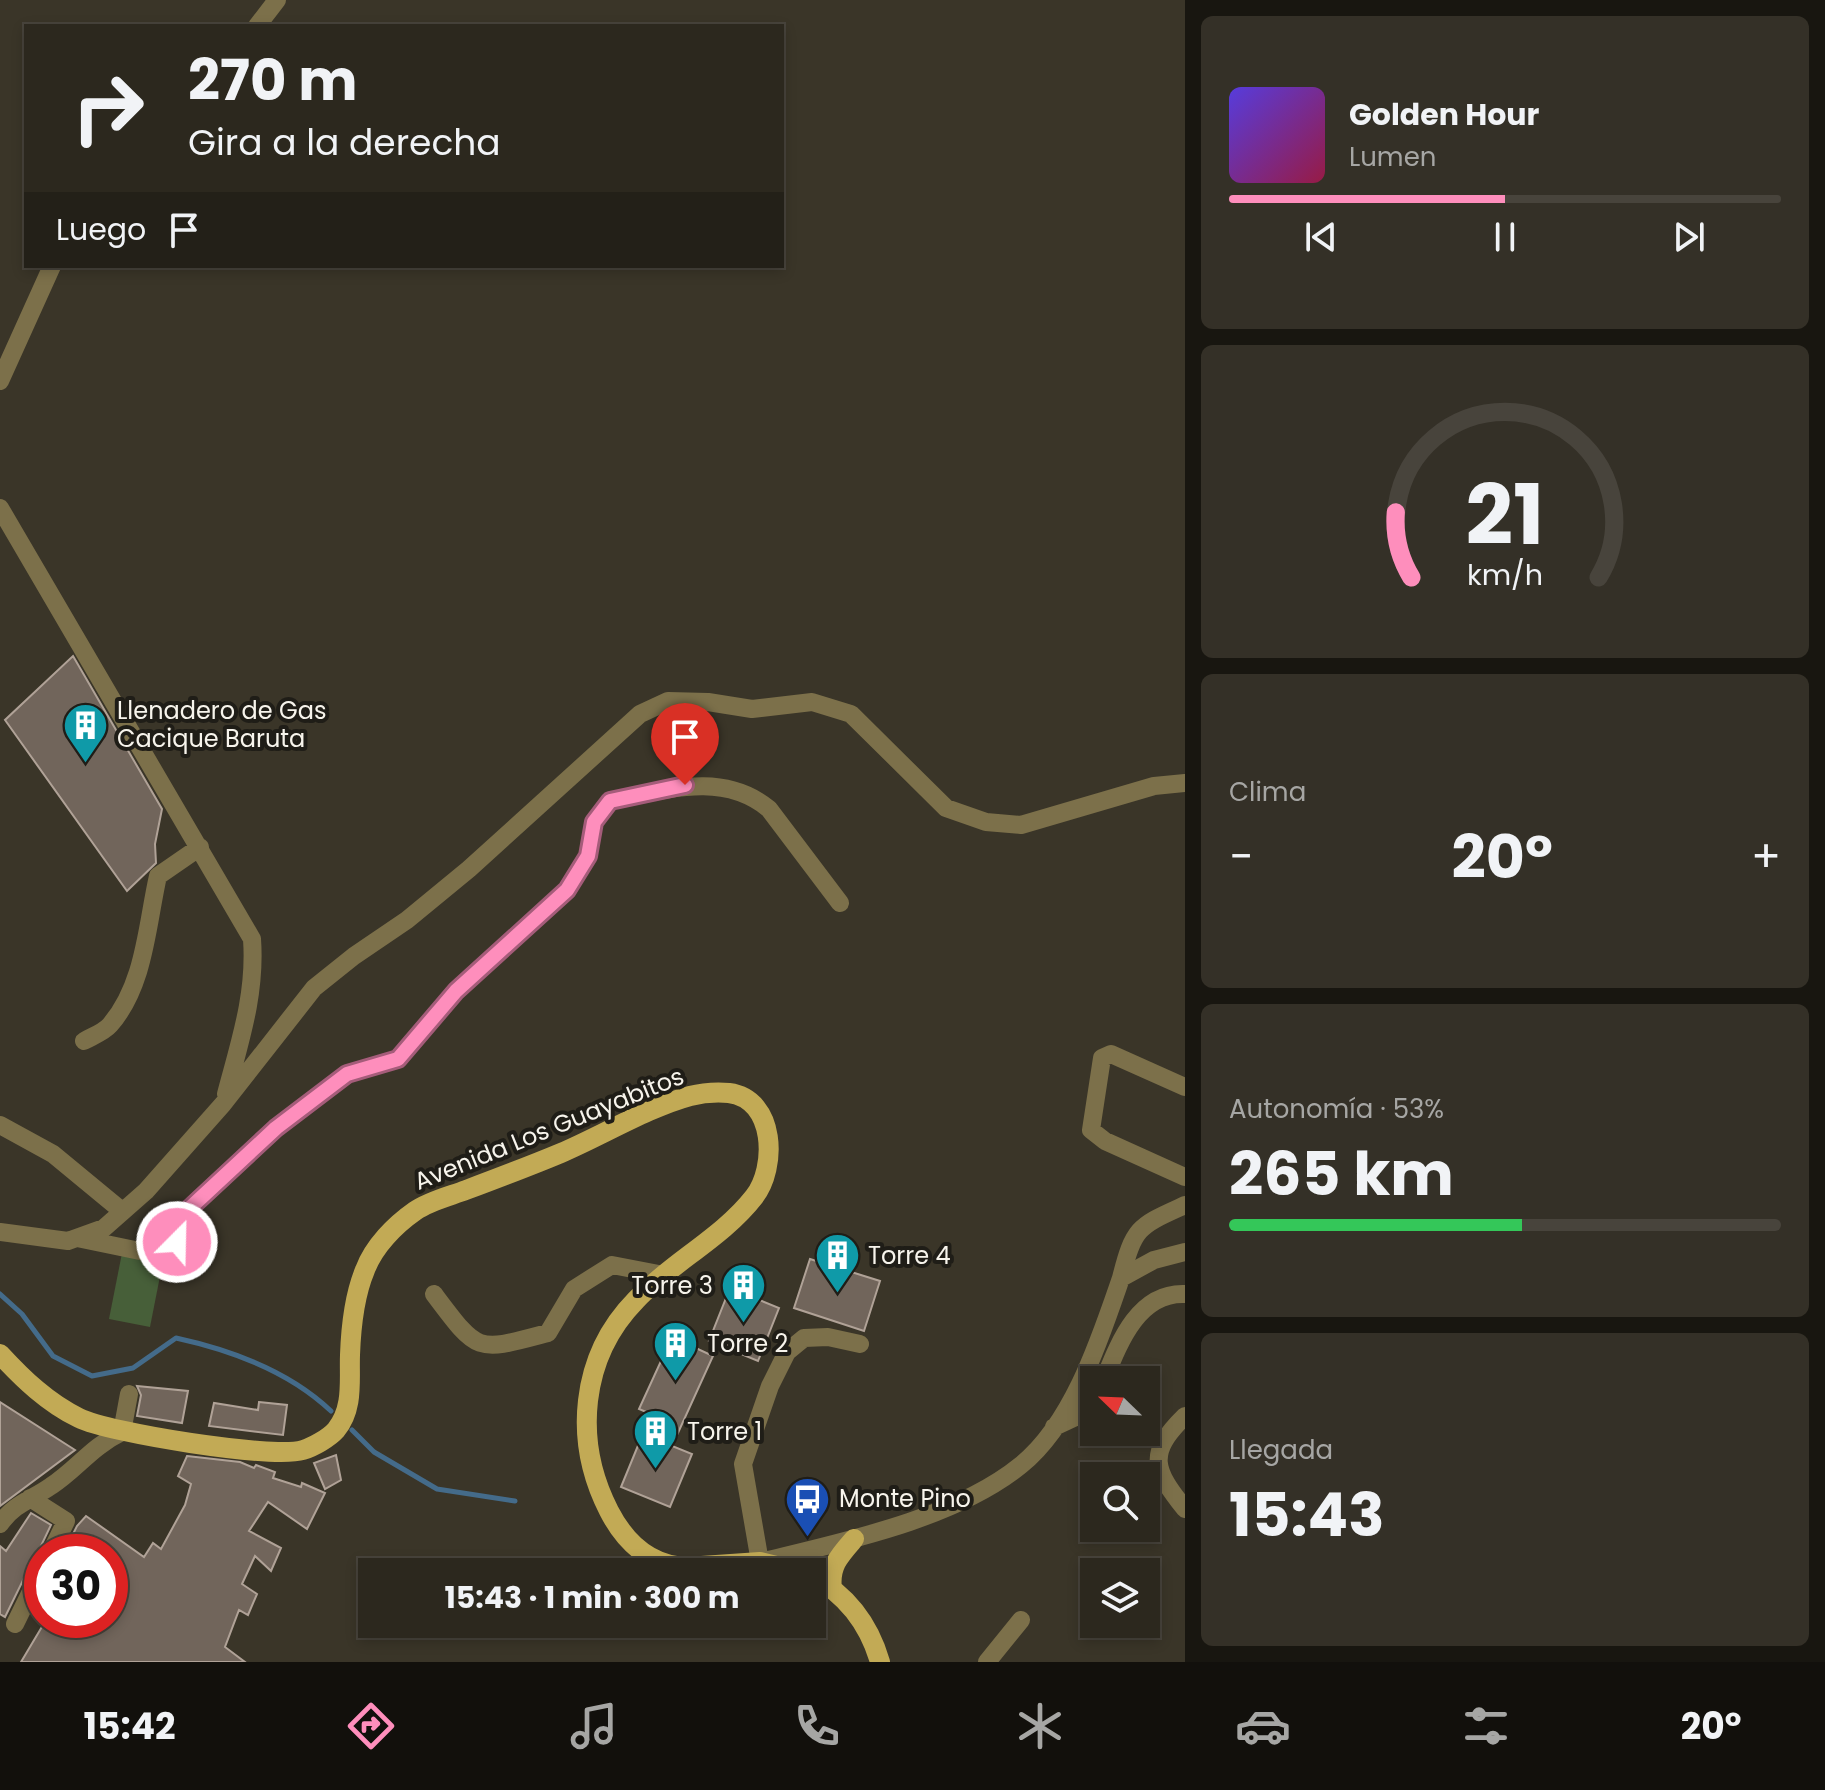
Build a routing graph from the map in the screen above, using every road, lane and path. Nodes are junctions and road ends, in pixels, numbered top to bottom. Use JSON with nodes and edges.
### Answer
{"nodes":[{"id":1,"x":277,"y":0,"type":"edge"},
{"id":2,"x":259,"y":24,"type":"edge"},
{"id":3,"x":51,"y":268,"type":"edge"},
{"id":4,"x":0,"y":381,"type":"edge"},
{"id":5,"x":0,"y":508,"type":"edge"},
{"id":6,"x":1185,"y":783,"type":"edge"},
{"id":7,"x":200,"y":847,"type":"junction"},
{"id":8,"x":840,"y":903,"type":"dead end"},
{"id":9,"x":84,"y":1041,"type":"dead end"},
{"id":10,"x":1185,"y":1087,"type":"edge"},
{"id":11,"x":223,"y":1104,"type":"junction"},
{"id":12,"x":0,"y":1125,"type":"edge"},
{"id":13,"x":1185,"y":1177,"type":"edge"},
{"id":14,"x":1185,"y":1205,"type":"edge"},
{"id":15,"x":122,"y":1211,"type":"junction"},
{"id":16,"x":0,"y":1232,"type":"edge"},
{"id":17,"x":77,"y":1238,"type":"junction"},
{"id":18,"x":1185,"y":1252,"type":"edge"},
{"id":19,"x":664,"y":1275,"type":"junction"},
{"id":20,"x":1121,"y":1278,"type":"junction"},
{"id":21,"x":434,"y":1294,"type":"dead end"},
{"id":22,"x":1185,"y":1294,"type":"edge"},
{"id":23,"x":860,"y":1344,"type":"dead end"},
{"id":24,"x":0,"y":1354,"type":"edge"},
{"id":25,"x":1110,"y":1366,"type":"edge"},
{"id":26,"x":129,"y":1394,"type":"dead end"},
{"id":27,"x":1080,"y":1415,"type":"edge"},
{"id":28,"x":1185,"y":1416,"type":"edge"},
{"id":29,"x":1054,"y":1427,"type":"junction"},
{"id":30,"x":122,"y":1432,"type":"junction"},
{"id":31,"x":30,"y":1498,"type":"junction"},
{"id":32,"x":1185,"y":1509,"type":"edge"},
{"id":33,"x":0,"y":1524,"type":"edge"},
{"id":34,"x":60,"y":1534,"type":"edge"},
{"id":35,"x":854,"y":1539,"type":"junction"},
{"id":36,"x":651,"y":1558,"type":"edge"},
{"id":37,"x":759,"y":1558,"type":"edge"},
{"id":38,"x":776,"y":1558,"type":"edge"},
{"id":39,"x":826,"y":1585,"type":"edge"},
{"id":40,"x":832,"y":1589,"type":"junction"},
{"id":41,"x":24,"y":1606,"type":"edge"},
{"id":42,"x":1021,"y":1620,"type":"dead end"},
{"id":43,"x":15,"y":1624,"type":"dead end"},
{"id":44,"x":880,"y":1662,"type":"edge"},
{"id":45,"x":987,"y":1662,"type":"edge"}],
"edges":[{"from":1,"to":2,"type":"street"},
{"from":3,"to":4,"type":"street"},
{"from":5,"to":7,"type":"street"},
{"from":6,"to":11,"type":"street"},
{"from":7,"to":9,"type":"street"},
{"from":7,"to":11,"type":"street"},
{"from":8,"to":17,"type":"street"},
{"from":10,"to":13,"type":"street"},
{"from":11,"to":15,"type":"street"},
{"from":12,"to":15,"type":"street"},
{"from":14,"to":20,"type":"street"},
{"from":15,"to":17,"type":"street"},
{"from":16,"to":17,"type":"street"},
{"from":18,"to":20,"type":"street"},
{"from":19,"to":21,"type":"street"},
{"from":19,"to":30,"type":"main road","name":"Avenida Los Guayabitos"},
{"from":19,"to":36,"type":"main road","name":"Avenida Los Guayabitos"},
{"from":20,"to":29,"type":"street"},
{"from":22,"to":25,"type":"street"},
{"from":23,"to":37,"type":"street"},
{"from":24,"to":30,"type":"main road","name":"Avenida Los Guayabitos"},
{"from":26,"to":30,"type":"street"},
{"from":27,"to":29,"type":"street"},
{"from":28,"to":32,"type":"street"},
{"from":29,"to":35,"type":"street"},
{"from":30,"to":31,"type":"street"},
{"from":31,"to":33,"type":"street"},
{"from":31,"to":34,"type":"street"},
{"from":35,"to":38,"type":"street"},
{"from":35,"to":40,"type":"main road"},
{"from":39,"to":40,"type":"main road"},
{"from":40,"to":44,"type":"main road"},
{"from":41,"to":43,"type":"street"},
{"from":42,"to":45,"type":"street"}]}
